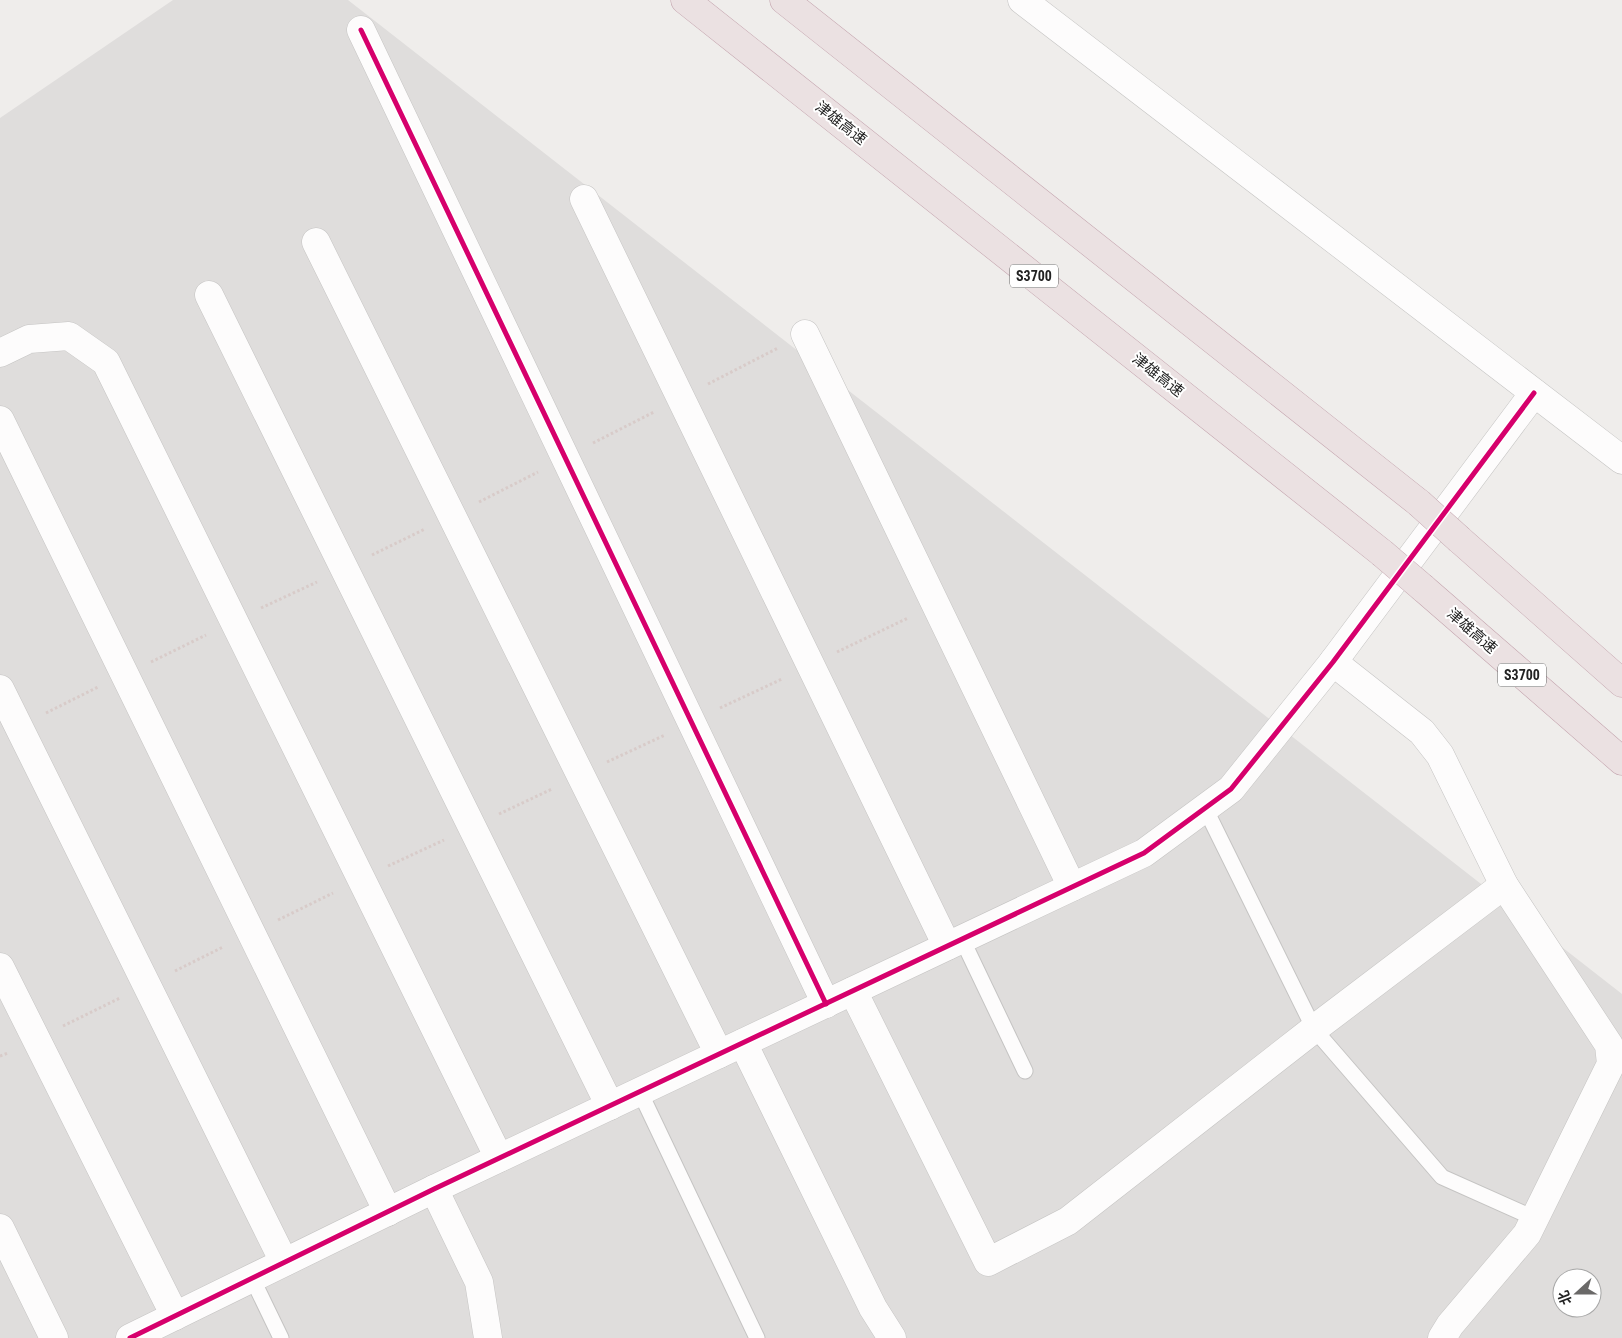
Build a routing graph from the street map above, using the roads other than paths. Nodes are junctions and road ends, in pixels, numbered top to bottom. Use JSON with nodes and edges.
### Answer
{"nodes":[{"id":1,"x":685,"y":0,"type":"edge"},
{"id":2,"x":784,"y":0,"type":"edge"},
{"id":3,"x":1022,"y":0,"type":"edge"},
{"id":4,"x":361,"y":30,"type":"dead end"},
{"id":5,"x":584,"y":200,"type":"dead end"},
{"id":6,"x":316,"y":242,"type":"dead end"},
{"id":7,"x":209,"y":296,"type":"dead end"},
{"id":8,"x":805,"y":334,"type":"road end"},
{"id":9,"x":0,"y":354,"type":"edge"},
{"id":10,"x":1534,"y":393,"type":"junction"},
{"id":11,"x":0,"y":420,"type":"edge"},
{"id":12,"x":1622,"y":460,"type":"edge"},
{"id":13,"x":1333,"y":662,"type":"junction"},
{"id":14,"x":1622,"y":684,"type":"edge"},
{"id":15,"x":0,"y":689,"type":"edge"},
{"id":16,"x":1622,"y":761,"type":"edge"},
{"id":17,"x":1205,"y":808,"type":"junction"},
{"id":18,"x":1504,"y":885,"type":"junction"},
{"id":19,"x":1072,"y":887,"type":"junction"},
{"id":20,"x":954,"y":943,"type":"junction"},
{"id":21,"x":0,"y":967,"type":"edge"},
{"id":22,"x":853,"y":990,"type":"junction"},
{"id":23,"x":826,"y":1004,"type":"junction"},
{"id":24,"x":1314,"y":1028,"type":"junction"},
{"id":25,"x":743,"y":1043,"type":"junction"},
{"id":26,"x":719,"y":1054,"type":"junction"},
{"id":27,"x":1025,"y":1071,"type":"dead end"},
{"id":28,"x":640,"y":1092,"type":"junction"},
{"id":29,"x":610,"y":1106,"type":"junction"},
{"id":30,"x":499,"y":1158,"type":"junction"},
{"id":31,"x":434,"y":1189,"type":"junction"},
{"id":32,"x":388,"y":1212,"type":"junction"},
{"id":33,"x":1534,"y":1218,"type":"junction"},
{"id":34,"x":0,"y":1228,"type":"edge"},
{"id":35,"x":284,"y":1262,"type":"junction"},
{"id":36,"x":252,"y":1278,"type":"junction"},
{"id":37,"x":175,"y":1316,"type":"junction"},
{"id":38,"x":54,"y":1338,"type":"edge"},
{"id":39,"x":130,"y":1338,"type":"edge"},
{"id":40,"x":280,"y":1338,"type":"edge"},
{"id":41,"x":488,"y":1338,"type":"edge"},
{"id":42,"x":757,"y":1338,"type":"edge"},
{"id":43,"x":892,"y":1338,"type":"edge"},
{"id":44,"x":1442,"y":1338,"type":"edge"}],
"edges":[{"from":1,"to":16,"type":"highway","name":"津雄高速","number":"S3700","bridge":true},
{"from":2,"to":14,"type":"highway","bridge":true},
{"from":3,"to":10,"type":"street"},
{"from":4,"to":23,"type":"street"},
{"from":5,"to":20,"type":"street"},
{"from":6,"to":26,"type":"street"},
{"from":7,"to":29,"type":"street"},
{"from":8,"to":19,"type":"street"},
{"from":9,"to":30,"type":"street"},
{"from":10,"to":12,"type":"street"},
{"from":10,"to":13,"type":"street"},
{"from":11,"to":32,"type":"street"},
{"from":13,"to":17,"type":"street"},
{"from":13,"to":18,"type":"street"},
{"from":15,"to":35,"type":"street"},
{"from":17,"to":19,"type":"street"},
{"from":17,"to":24,"type":"lane"},
{"from":18,"to":24,"type":"street"},
{"from":18,"to":33,"type":"street"},
{"from":19,"to":20,"type":"street"},
{"from":20,"to":22,"type":"street"},
{"from":20,"to":27,"type":"lane"},
{"from":21,"to":37,"type":"street"},
{"from":22,"to":23,"type":"street"},
{"from":22,"to":24,"type":"street"},
{"from":23,"to":25,"type":"street"},
{"from":24,"to":33,"type":"lane"},
{"from":25,"to":26,"type":"street"},
{"from":25,"to":43,"type":"street"},
{"from":26,"to":28,"type":"street"},
{"from":28,"to":29,"type":"street"},
{"from":28,"to":42,"type":"lane"},
{"from":29,"to":30,"type":"street"},
{"from":30,"to":31,"type":"street"},
{"from":31,"to":32,"type":"street"},
{"from":31,"to":41,"type":"street"},
{"from":32,"to":35,"type":"street"},
{"from":33,"to":44,"type":"street"},
{"from":34,"to":38,"type":"street"},
{"from":35,"to":36,"type":"street"},
{"from":36,"to":37,"type":"street"},
{"from":36,"to":40,"type":"lane"},
{"from":37,"to":39,"type":"street"}]}
